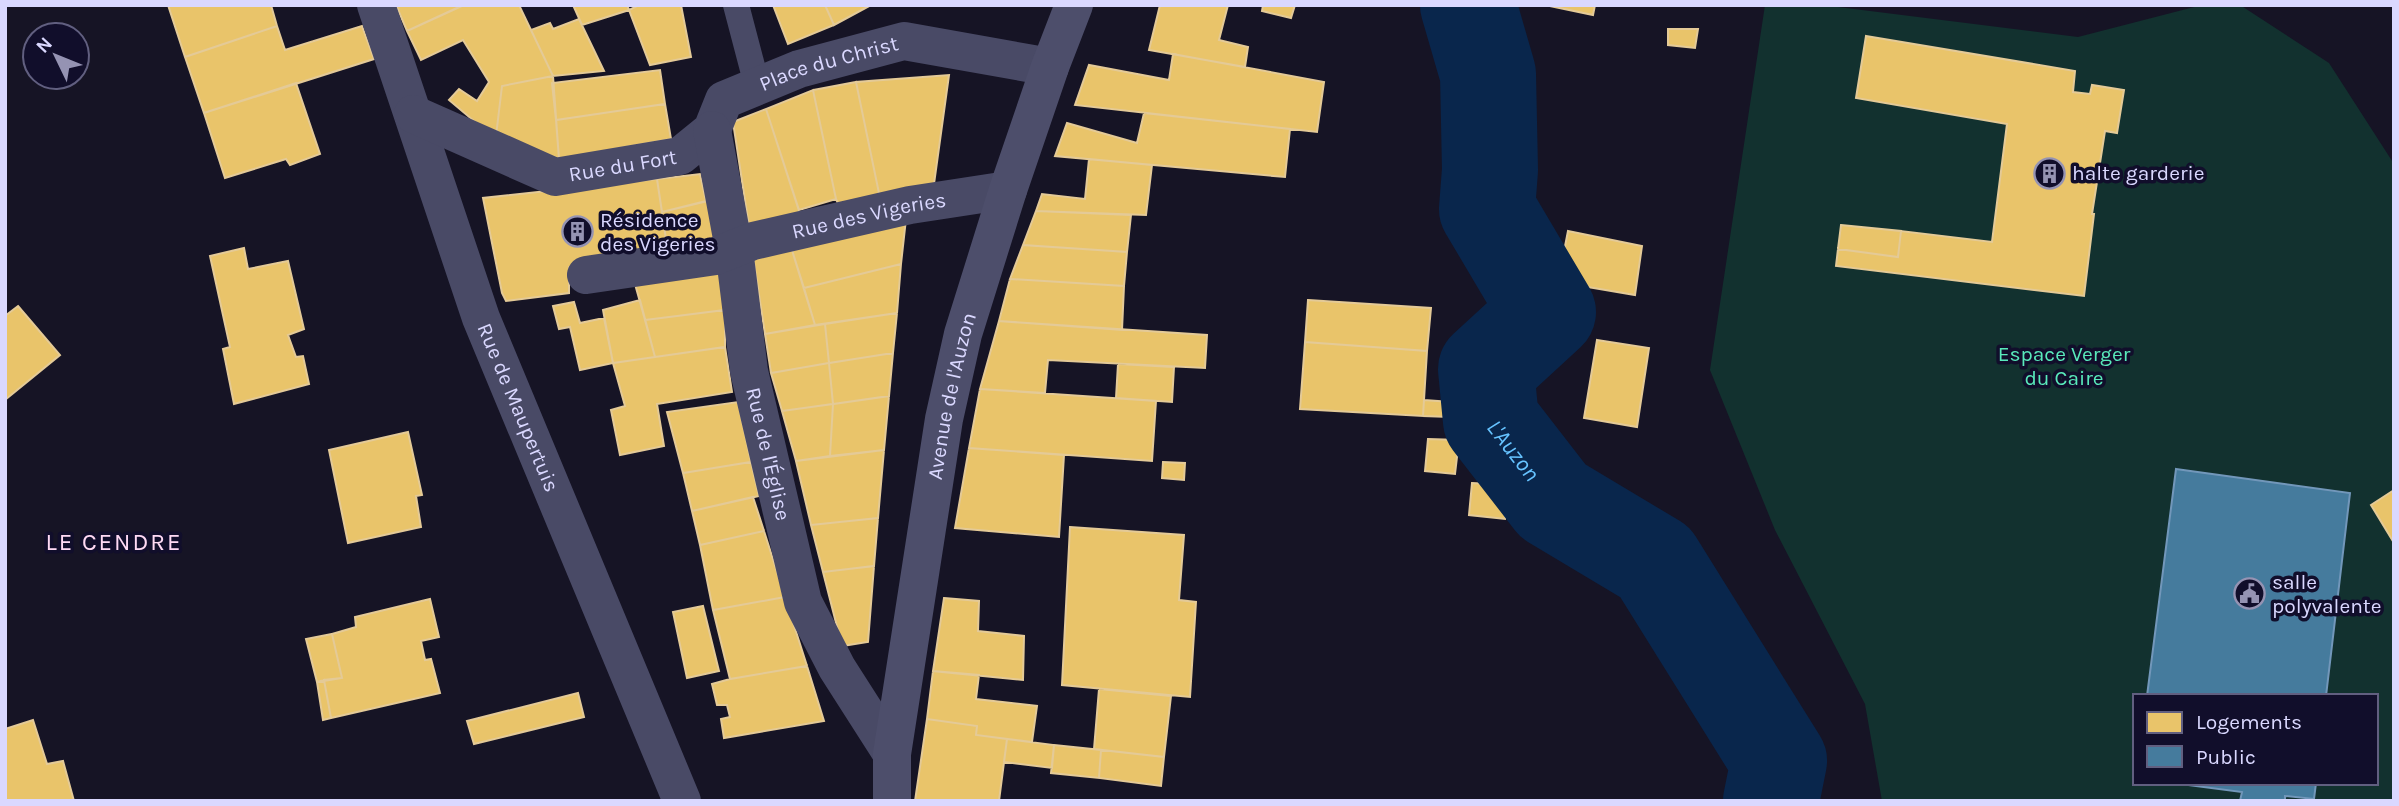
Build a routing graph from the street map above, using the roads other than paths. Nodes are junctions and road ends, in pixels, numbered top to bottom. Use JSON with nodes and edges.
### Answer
{"nodes":[{"id":1,"x":376,"y":5,"type":"edge"},
{"id":2,"x":736,"y":5,"type":"edge"},
{"id":3,"x":1074,"y":5,"type":"edge"},
{"id":4,"x":1050,"y":67,"type":"junction"},
{"id":5,"x":757,"y":85,"type":"junction"},
{"id":6,"x":413,"y":114,"type":"junction"},
{"id":7,"x":712,"y":130,"type":"junction"},
{"id":8,"x":1008,"y":190,"type":"junction"},
{"id":9,"x":734,"y":249,"type":"junction"},
{"id":10,"x":586,"y":275,"type":"dead end"},
{"id":11,"x":892,"y":754,"type":"junction"},
{"id":12,"x":682,"y":801,"type":"edge"},
{"id":13,"x":892,"y":801,"type":"edge"}],
"edges":[{"from":1,"to":6,"type":"street","name":"Rue de Maupertuis"},
{"from":2,"to":5,"type":"lane"},
{"from":3,"to":4,"type":"main road","name":"Avenue de l'Auzon"},
{"from":4,"to":5,"type":"street","name":"Place du Christ"},
{"from":4,"to":8,"type":"main road","name":"Avenue de l'Auzon"},
{"from":5,"to":7,"type":"street","name":"Place du Christ"},
{"from":6,"to":7,"type":"street","name":"Rue du Fort"},
{"from":6,"to":12,"type":"street","name":"Rue de Maupertuis"},
{"from":7,"to":9,"type":"street","name":"Rue de l'Église"},
{"from":8,"to":9,"type":"street","name":"Rue des Vigeries"},
{"from":8,"to":11,"type":"main road","name":"Avenue de l'Auzon"},
{"from":9,"to":10,"type":"street","name":"Rue des Vigeries"},
{"from":9,"to":11,"type":"street","name":"Rue de l'Église"},
{"from":11,"to":13,"type":"main road","name":"Avenue de l'Auzon"}]}
